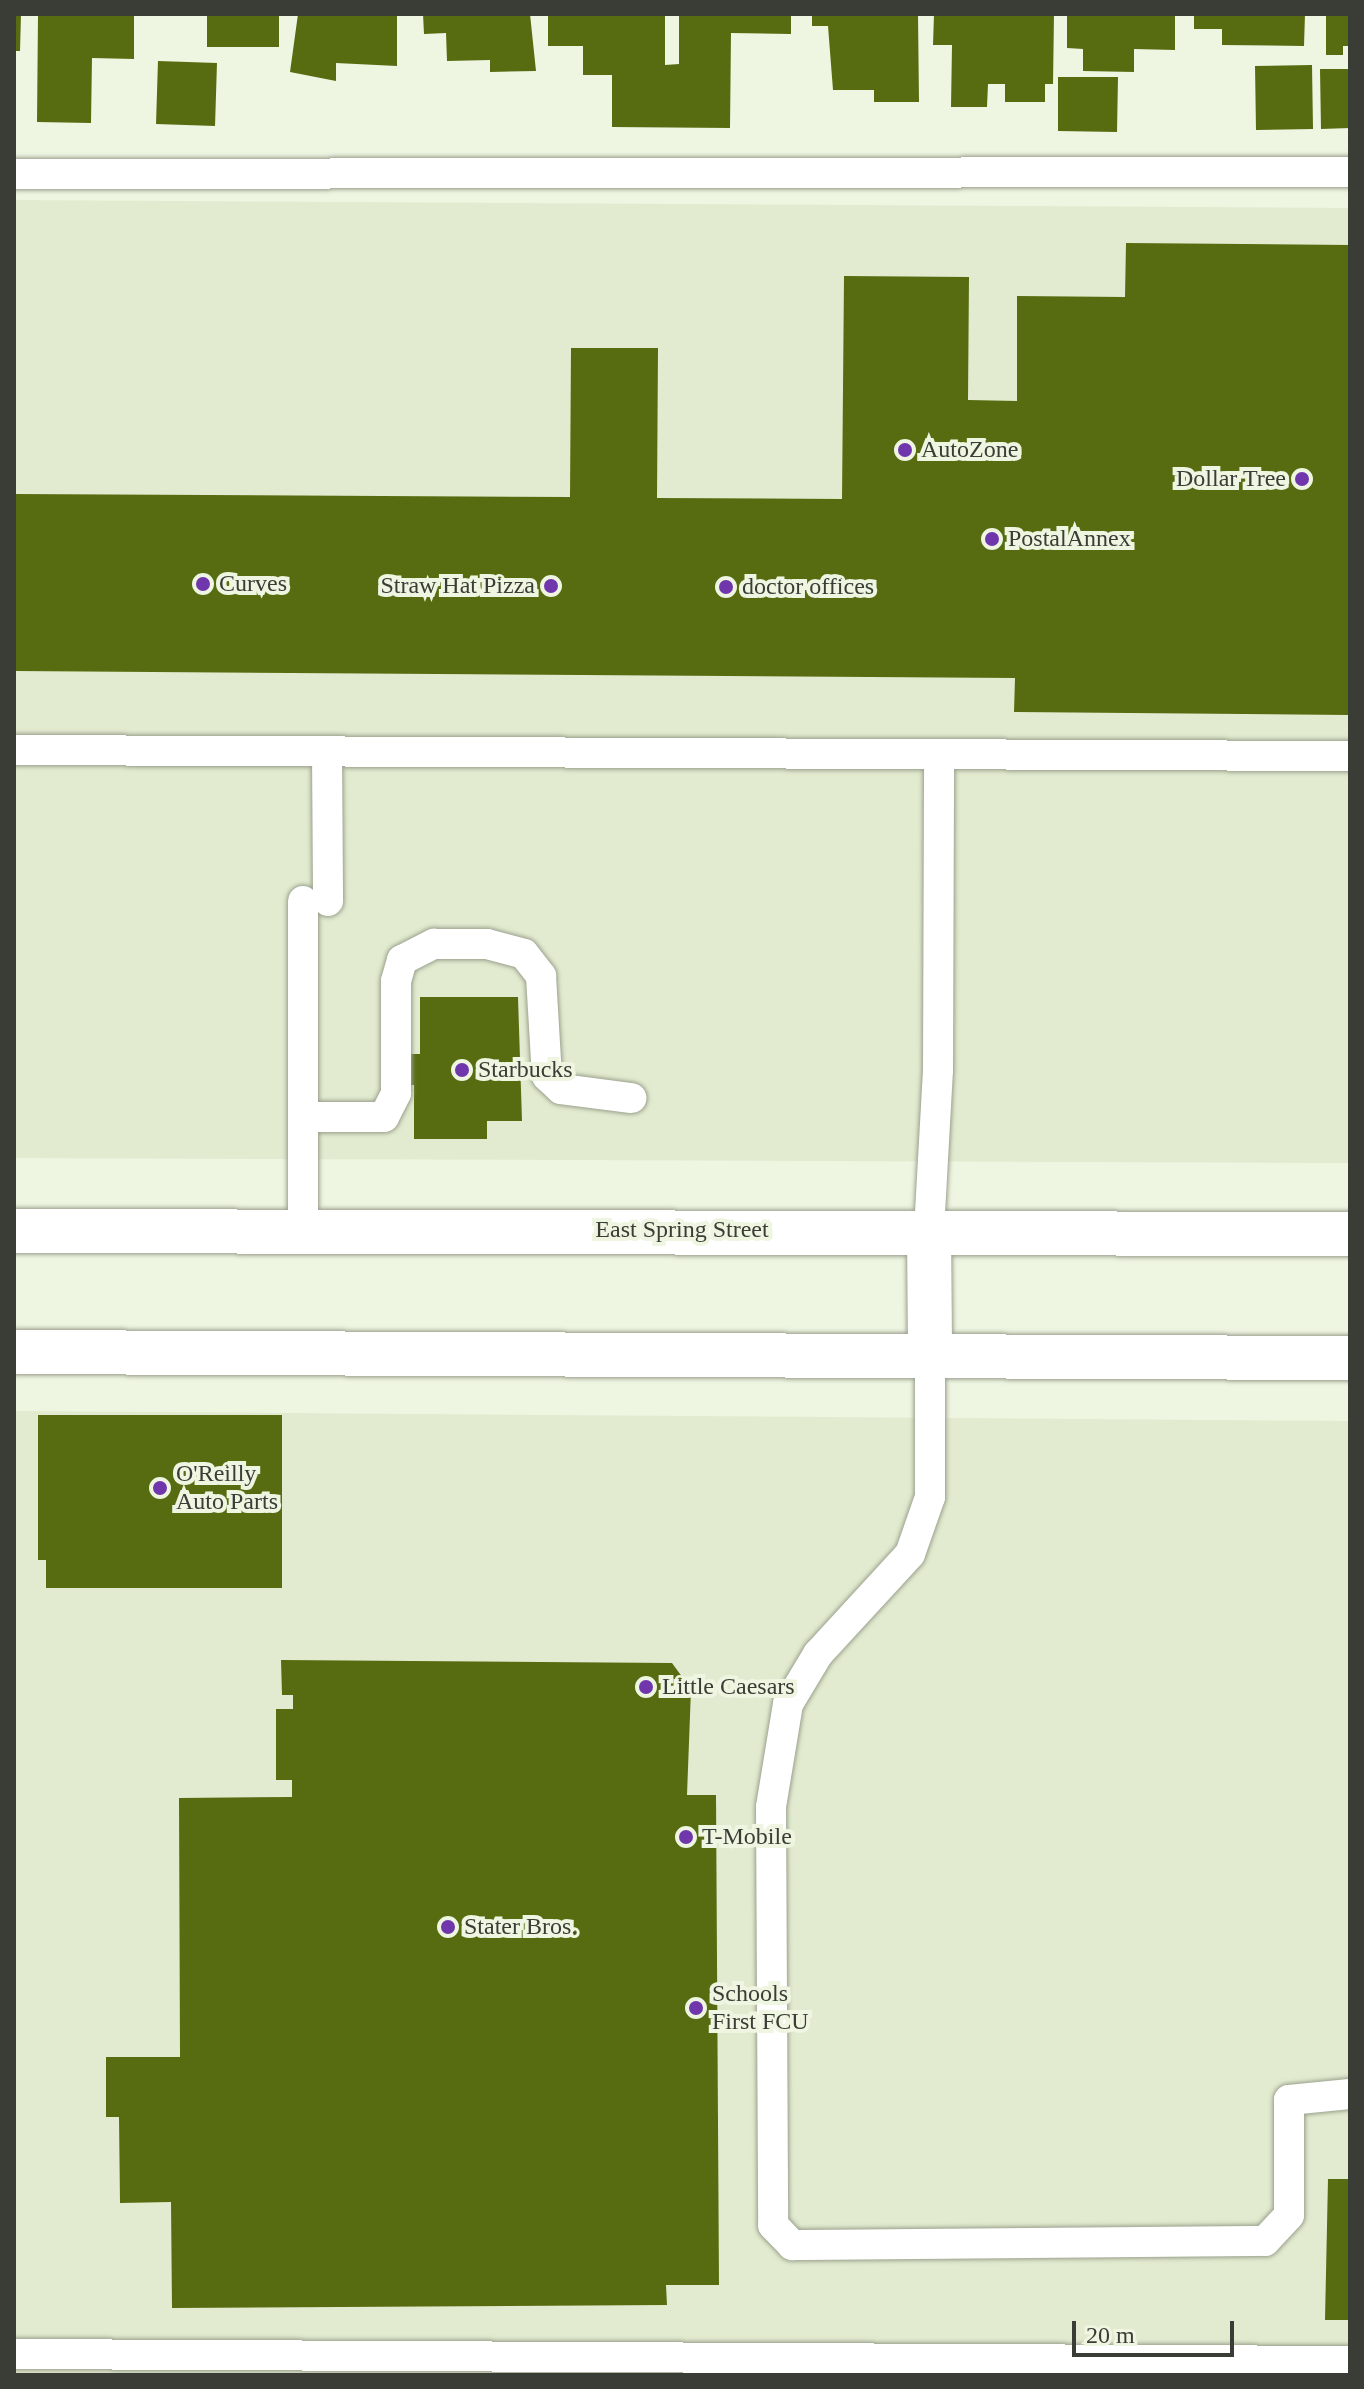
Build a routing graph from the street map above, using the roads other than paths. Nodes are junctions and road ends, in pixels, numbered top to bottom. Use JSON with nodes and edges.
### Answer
{"nodes":[{"id":1,"x":1350,"y":172,"type":"edge"},
{"id":2,"x":14,"y":174,"type":"edge"},
{"id":3,"x":14,"y":750,"type":"edge"},
{"id":4,"x":327,"y":751,"type":"junction"},
{"id":5,"x":939,"y":754,"type":"junction"},
{"id":6,"x":1350,"y":756,"type":"edge"},
{"id":7,"x":631,"y":1098,"type":"dead end"},
{"id":8,"x":304,"y":1117,"type":"junction"},
{"id":9,"x":303,"y":1230,"type":"junction"},
{"id":10,"x":14,"y":1231,"type":"edge"},
{"id":11,"x":929,"y":1231,"type":"junction"},
{"id":12,"x":1350,"y":1234,"type":"edge"},
{"id":13,"x":14,"y":1352,"type":"edge"},
{"id":14,"x":930,"y":1357,"type":"junction"},
{"id":15,"x":1350,"y":1358,"type":"edge"},
{"id":16,"x":1350,"y":2094,"type":"edge"},
{"id":17,"x":14,"y":2354,"type":"edge"},
{"id":18,"x":1350,"y":2361,"type":"edge"}],
"edges":[{"from":1,"to":2,"type":"lane"},
{"from":3,"to":4,"type":"lane"},
{"from":4,"to":5,"type":"lane"},
{"from":4,"to":8,"type":"lane"},
{"from":5,"to":6,"type":"lane"},
{"from":5,"to":11,"type":"lane"},
{"from":7,"to":8,"type":"lane"},
{"from":8,"to":9,"type":"lane"},
{"from":9,"to":10,"type":"main road","name":"East Spring Street"},
{"from":9,"to":11,"type":"main road","name":"East Spring Street"},
{"from":11,"to":12,"type":"main road","name":"East Spring Street"},
{"from":11,"to":14,"type":"main road"},
{"from":13,"to":14,"type":"main road"},
{"from":14,"to":15,"type":"main road"},
{"from":14,"to":16,"type":"lane"},
{"from":17,"to":18,"type":"lane"}]}
